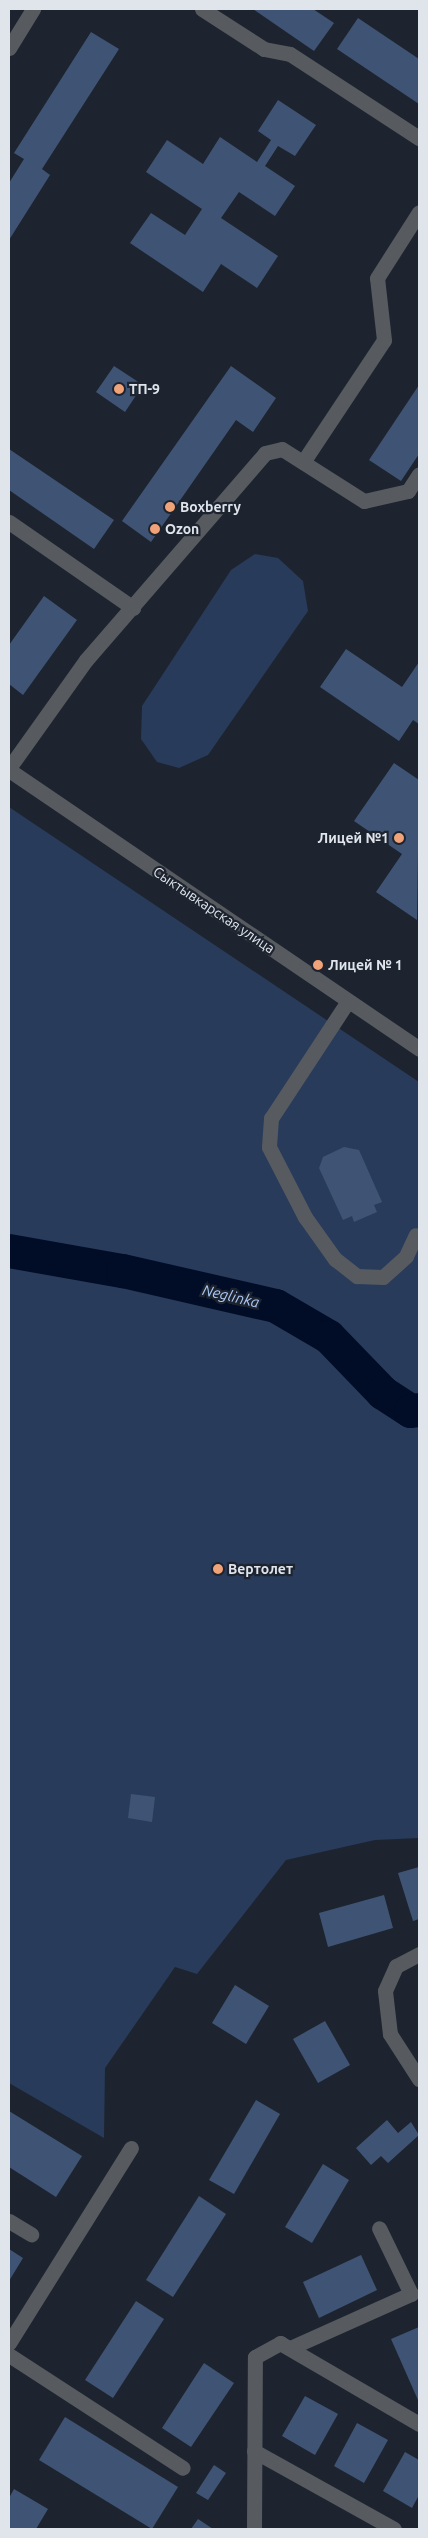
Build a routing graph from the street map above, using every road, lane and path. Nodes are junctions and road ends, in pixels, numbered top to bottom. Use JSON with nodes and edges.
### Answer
{"nodes":[{"id":1,"x":33,"y":9,"type":"edge"},
{"id":2,"x":202,"y":9,"type":"edge"},
{"id":3,"x":9,"y":48,"type":"edge"},
{"id":4,"x":419,"y":138,"type":"edge"},
{"id":5,"x":419,"y":212,"type":"edge"},
{"id":6,"x":303,"y":462,"type":"junction"},
{"id":7,"x":419,"y":474,"type":"edge"},
{"id":8,"x":9,"y":522,"type":"edge"},
{"id":9,"x":133,"y":608,"type":"junction"},
{"id":10,"x":9,"y":769,"type":"edge"},
{"id":11,"x":348,"y":1001,"type":"junction"},
{"id":12,"x":417,"y":1042,"type":"edge"},
{"id":13,"x":416,"y":1235,"type":"dead end"},
{"id":14,"x":419,"y":1954,"type":"edge"},
{"id":15,"x":419,"y":2079,"type":"edge"},
{"id":16,"x":131,"y":2148,"type":"dead end"},
{"id":17,"x":9,"y":2221,"type":"edge"},
{"id":18,"x":379,"y":2228,"type":"dead end"},
{"id":19,"x":31,"y":2234,"type":"dead end"},
{"id":20,"x":9,"y":2343,"type":"edge"},
{"id":21,"x":290,"y":2348,"type":"junction"},
{"id":22,"x":9,"y":2355,"type":"edge"},
{"id":23,"x":419,"y":2424,"type":"edge"},
{"id":24,"x":254,"y":2451,"type":"junction"},
{"id":25,"x":183,"y":2468,"type":"dead end"},
{"id":26,"x":254,"y":2529,"type":"edge"},
{"id":27,"x":394,"y":2529,"type":"edge"}],
"edges":[{"from":1,"to":3,"type":"street"},
{"from":2,"to":4,"type":"street"},
{"from":5,"to":6,"type":"street"},
{"from":6,"to":7,"type":"street"},
{"from":6,"to":9,"type":"street"},
{"from":8,"to":9,"type":"street"},
{"from":9,"to":10,"type":"street"},
{"from":10,"to":11,"type":"street","name":"Сыктывкарская улица"},
{"from":11,"to":12,"type":"street","name":"Сыктывкарская улица"},
{"from":11,"to":13,"type":"street"},
{"from":14,"to":15,"type":"street"},
{"from":16,"to":20,"type":"street"},
{"from":17,"to":19,"type":"street"},
{"from":18,"to":21,"type":"street"},
{"from":21,"to":23,"type":"street"},
{"from":21,"to":24,"type":"street"},
{"from":22,"to":25,"type":"street"},
{"from":24,"to":26,"type":"street"},
{"from":24,"to":27,"type":"street"}]}
